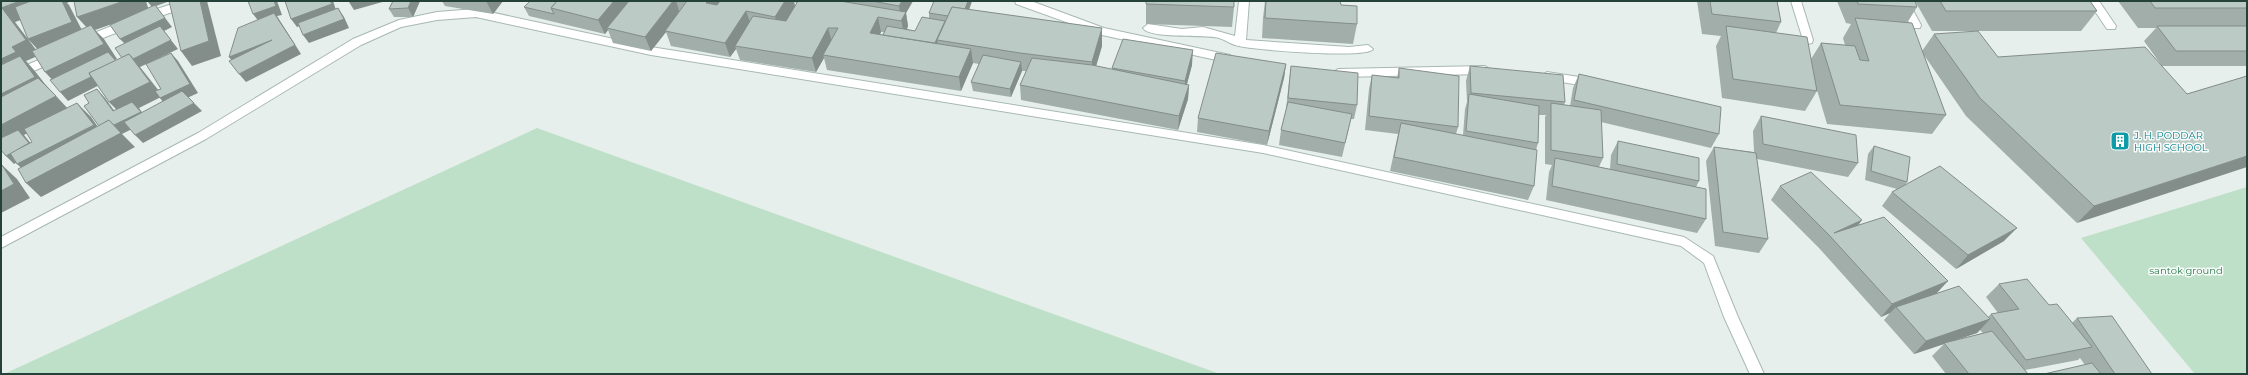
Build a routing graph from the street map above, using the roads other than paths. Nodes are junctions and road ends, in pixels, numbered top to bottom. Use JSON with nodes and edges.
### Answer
{"nodes":[{"id":1,"x":192,"y":1,"type":"edge"},
{"id":2,"x":1020,"y":1,"type":"edge"},
{"id":3,"x":1244,"y":1,"type":"edge"},
{"id":4,"x":1796,"y":1,"type":"edge"},
{"id":5,"x":1903,"y":1,"type":"edge"},
{"id":6,"x":2093,"y":1,"type":"edge"},
{"id":7,"x":1916,"y":26,"type":"edge"},
{"id":8,"x":2111,"y":26,"type":"dead end"},
{"id":9,"x":1148,"y":28,"type":"dead end"},
{"id":10,"x":1808,"y":40,"type":"edge"},
{"id":11,"x":1240,"y":43,"type":"junction"},
{"id":12,"x":1368,"y":49,"type":"dead end"},
{"id":13,"x":1238,"y":60,"type":"edge"},
{"id":14,"x":1324,"y":71,"type":"edge"},
{"id":15,"x":1493,"y":71,"type":"edge"},
{"id":16,"x":1536,"y":75,"type":"edge"},
{"id":17,"x":1,"y":81,"type":"edge"},
{"id":18,"x":1604,"y":85,"type":"edge"},
{"id":19,"x":1,"y":243,"type":"edge"},
{"id":20,"x":1757,"y":374,"type":"edge"}],
"edges":[{"from":1,"to":17,"type":"street"},
{"from":2,"to":13,"type":"street"},
{"from":3,"to":11,"type":"street"},
{"from":4,"to":10,"type":"street"},
{"from":5,"to":7,"type":"street"},
{"from":6,"to":8,"type":"street"},
{"from":9,"to":11,"type":"street"},
{"from":11,"to":12,"type":"street"},
{"from":14,"to":15,"type":"street"},
{"from":16,"to":18,"type":"street"},
{"from":19,"to":20,"type":"street"}]}
